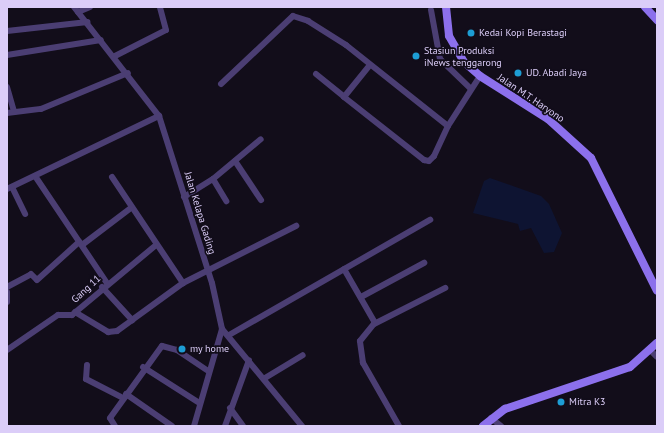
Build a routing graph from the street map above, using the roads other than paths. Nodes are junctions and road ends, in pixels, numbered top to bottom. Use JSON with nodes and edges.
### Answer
{"nodes":[{"id":1,"x":90,"y":7,"type":"edge"},
{"id":2,"x":160,"y":7,"type":"edge"},
{"id":3,"x":446,"y":7,"type":"edge"},
{"id":4,"x":646,"y":8,"type":"edge"},
{"id":5,"x":76,"y":10,"type":"edge"},
{"id":6,"x":431,"y":10,"type":"dead end"},
{"id":7,"x":657,"y":20,"type":"edge"},
{"id":8,"x":87,"y":22,"type":"junction"},
{"id":9,"x":7,"y":31,"type":"edge"},
{"id":10,"x":101,"y":40,"type":"junction"},
{"id":11,"x":7,"y":55,"type":"edge"},
{"id":12,"x":115,"y":56,"type":"junction"},
{"id":13,"x":369,"y":66,"type":"junction"},
{"id":14,"x":128,"y":73,"type":"junction"},
{"id":15,"x":316,"y":74,"type":"dead end"},
{"id":16,"x":480,"y":76,"type":"junction"},
{"id":17,"x":221,"y":84,"type":"dead end"},
{"id":18,"x":7,"y":87,"type":"edge"},
{"id":19,"x":471,"y":89,"type":"junction"},
{"id":20,"x":344,"y":97,"type":"junction"},
{"id":21,"x":14,"y":112,"type":"junction"},
{"id":22,"x":7,"y":113,"type":"edge"},
{"id":23,"x":159,"y":116,"type":"junction"},
{"id":24,"x":448,"y":126,"type":"junction"},
{"id":25,"x":261,"y":139,"type":"dead end"},
{"id":26,"x":235,"y":161,"type":"junction"},
{"id":27,"x":35,"y":176,"type":"junction"},
{"id":28,"x":112,"y":177,"type":"dead end"},
{"id":29,"x":213,"y":179,"type":"junction"},
{"id":30,"x":10,"y":188,"type":"edge"},
{"id":31,"x":184,"y":197,"type":"junction"},
{"id":32,"x":261,"y":200,"type":"dead end"},
{"id":33,"x":226,"y":201,"type":"dead end"},
{"id":34,"x":131,"y":208,"type":"junction"},
{"id":35,"x":25,"y":214,"type":"dead end"},
{"id":36,"x":430,"y":220,"type":"dead end"},
{"id":37,"x":296,"y":226,"type":"dead end"},
{"id":38,"x":80,"y":244,"type":"junction"},
{"id":39,"x":156,"y":245,"type":"junction"},
{"id":40,"x":424,"y":263,"type":"dead end"},
{"id":41,"x":344,"y":269,"type":"junction"},
{"id":42,"x":208,"y":271,"type":"junction"},
{"id":43,"x":183,"y":283,"type":"junction"},
{"id":44,"x":105,"y":285,"type":"junction"},
{"id":45,"x":7,"y":286,"type":"edge"},
{"id":46,"x":445,"y":288,"type":"dead end"},
{"id":47,"x":657,"y":291,"type":"edge"},
{"id":48,"x":7,"y":292,"type":"edge"},
{"id":49,"x":361,"y":297,"type":"junction"},
{"id":50,"x":7,"y":302,"type":"edge"},
{"id":51,"x":75,"y":312,"type":"junction"},
{"id":52,"x":132,"y":320,"type":"junction"},
{"id":53,"x":375,"y":323,"type":"junction"},
{"id":54,"x":222,"y":329,"type":"junction"},
{"id":55,"x":229,"y":335,"type":"junction"},
{"id":56,"x":657,"y":343,"type":"edge"},
{"id":57,"x":7,"y":350,"type":"edge"},
{"id":58,"x":654,"y":354,"type":"edge"},
{"id":59,"x":303,"y":355,"type":"dead end"},
{"id":60,"x":249,"y":360,"type":"junction"},
{"id":61,"x":87,"y":364,"type":"dead end"},
{"id":62,"x":143,"y":367,"type":"junction"},
{"id":63,"x":207,"y":370,"type":"junction"},
{"id":64,"x":265,"y":378,"type":"junction"},
{"id":65,"x":125,"y":396,"type":"junction"},
{"id":66,"x":198,"y":402,"type":"junction"},
{"id":67,"x":230,"y":408,"type":"junction"},
{"id":68,"x":491,"y":418,"type":"junction"},
{"id":69,"x":116,"y":426,"type":"edge"},
{"id":70,"x":172,"y":426,"type":"edge"},
{"id":71,"x":194,"y":426,"type":"edge"},
{"id":72,"x":225,"y":426,"type":"edge"},
{"id":73,"x":243,"y":426,"type":"edge"},
{"id":74,"x":302,"y":426,"type":"edge"},
{"id":75,"x":398,"y":426,"type":"edge"},
{"id":76,"x":484,"y":426,"type":"edge"},
{"id":77,"x":501,"y":426,"type":"edge"}],
"edges":[{"from":1,"to":5,"type":"street"},
{"from":2,"to":12,"type":"street"},
{"from":3,"to":16,"type":"main road","name":"Jalan M.T. Haryono"},
{"from":4,"to":7,"type":"main road"},
{"from":5,"to":8,"type":"street","name":"Jalan Kelapa Gading"},
{"from":6,"to":19,"type":"street"},
{"from":8,"to":9,"type":"street"},
{"from":8,"to":10,"type":"street","name":"Jalan Kelapa Gading"},
{"from":10,"to":11,"type":"street"},
{"from":10,"to":12,"type":"street","name":"Jalan Kelapa Gading"},
{"from":12,"to":14,"type":"street","name":"Jalan Kelapa Gading"},
{"from":13,"to":17,"type":"street"},
{"from":13,"to":20,"type":"street"},
{"from":13,"to":24,"type":"street"},
{"from":14,"to":21,"type":"street"},
{"from":14,"to":23,"type":"street","name":"Jalan Kelapa Gading"},
{"from":15,"to":20,"type":"street"},
{"from":16,"to":19,"type":"street"},
{"from":16,"to":47,"type":"main road","name":"Jalan M.T. Haryono"},
{"from":18,"to":21,"type":"street"},
{"from":19,"to":24,"type":"street"},
{"from":20,"to":24,"type":"street"},
{"from":21,"to":22,"type":"street"},
{"from":23,"to":27,"type":"street"},
{"from":23,"to":31,"type":"street","name":"Jalan Kelapa Gading"},
{"from":25,"to":26,"type":"street"},
{"from":26,"to":29,"type":"street"},
{"from":26,"to":32,"type":"street"},
{"from":27,"to":30,"type":"street"},
{"from":27,"to":38,"type":"street"},
{"from":28,"to":34,"type":"street"},
{"from":29,"to":31,"type":"street"},
{"from":29,"to":33,"type":"street"},
{"from":30,"to":35,"type":"street"},
{"from":31,"to":42,"type":"street","name":"Jalan Kelapa Gading"},
{"from":34,"to":38,"type":"street"},
{"from":34,"to":39,"type":"street"},
{"from":36,"to":41,"type":"street"},
{"from":37,"to":42,"type":"street"},
{"from":38,"to":44,"type":"street"},
{"from":38,"to":45,"type":"street"},
{"from":39,"to":43,"type":"street"},
{"from":39,"to":44,"type":"street","name":"Gang 11"},
{"from":40,"to":49,"type":"street"},
{"from":41,"to":49,"type":"street"},
{"from":41,"to":55,"type":"street"},
{"from":42,"to":43,"type":"street"},
{"from":42,"to":54,"type":"street","name":"Jalan Kelapa Gading"},
{"from":43,"to":52,"type":"street"},
{"from":44,"to":51,"type":"street","name":"Gang 11"},
{"from":44,"to":52,"type":"street"},
{"from":46,"to":53,"type":"street"},
{"from":48,"to":50,"type":"street"},
{"from":49,"to":53,"type":"street"},
{"from":51,"to":52,"type":"street"},
{"from":51,"to":57,"type":"street","name":"Gang 11"},
{"from":53,"to":75,"type":"street"},
{"from":54,"to":55,"type":"street"},
{"from":54,"to":63,"type":"street"},
{"from":55,"to":60,"type":"street"},
{"from":56,"to":58,"type":"main road"},
{"from":58,"to":68,"type":"main road"},
{"from":59,"to":64,"type":"street"},
{"from":60,"to":64,"type":"street"},
{"from":60,"to":67,"type":"street"},
{"from":61,"to":65,"type":"street"},
{"from":62,"to":63,"type":"street"},
{"from":62,"to":65,"type":"street"},
{"from":62,"to":66,"type":"street"},
{"from":63,"to":66,"type":"street"},
{"from":64,"to":74,"type":"street"},
{"from":65,"to":69,"type":"street"},
{"from":65,"to":70,"type":"street"},
{"from":66,"to":71,"type":"street"},
{"from":67,"to":72,"type":"street"},
{"from":67,"to":73,"type":"street"},
{"from":68,"to":76,"type":"main road"},
{"from":68,"to":77,"type":"street"}]}
